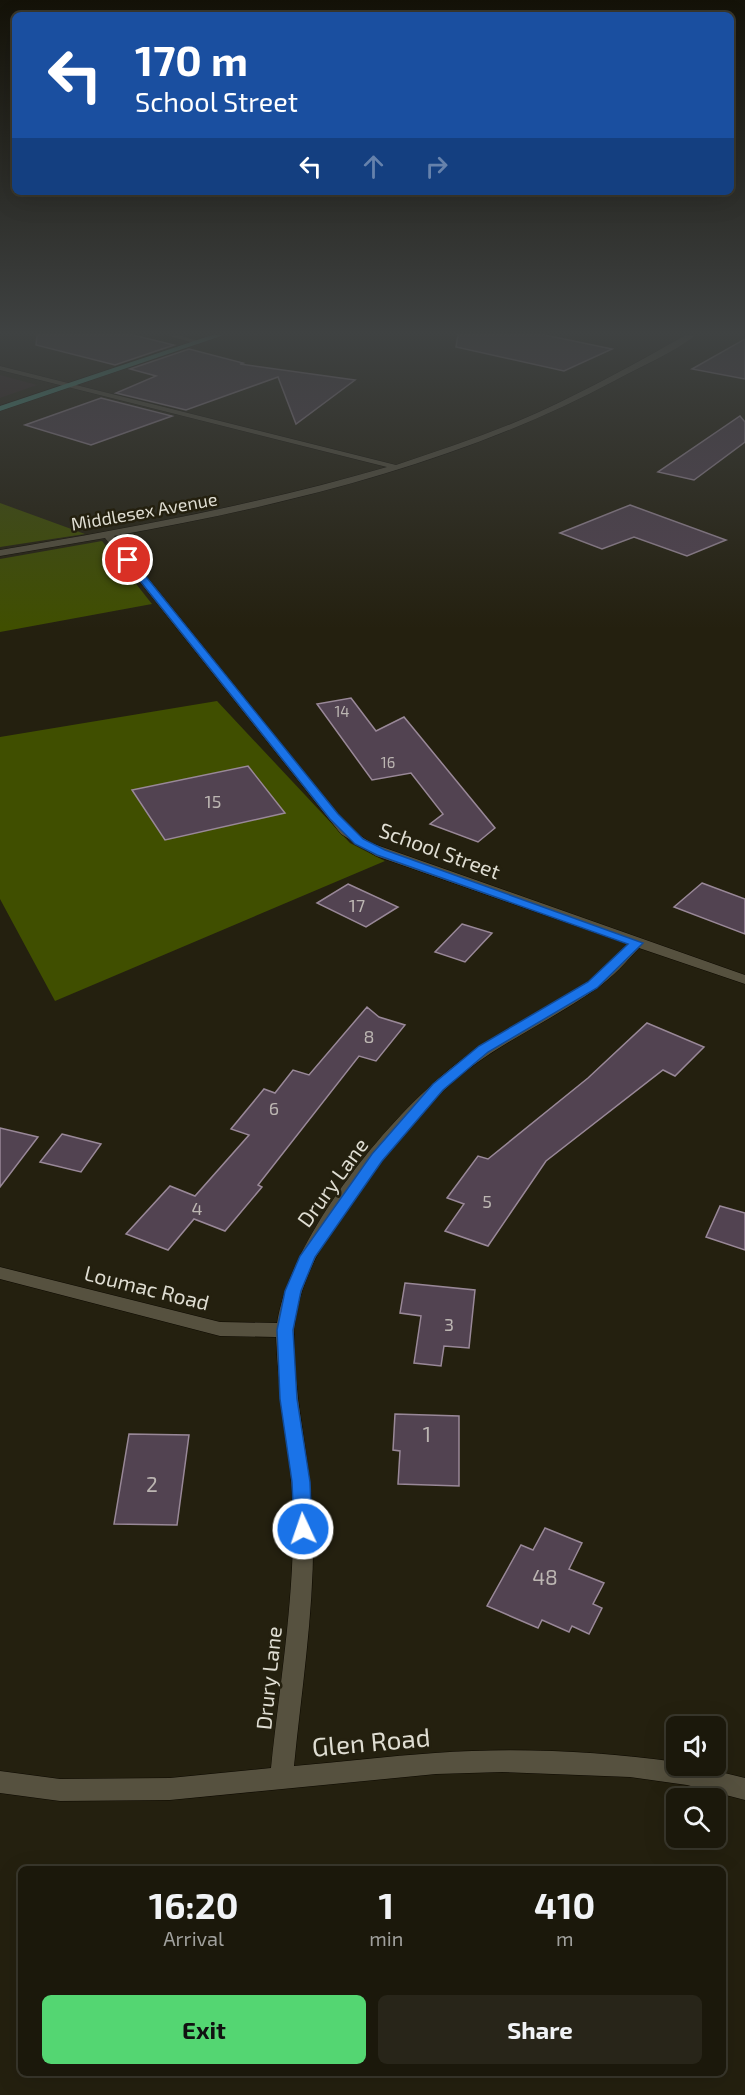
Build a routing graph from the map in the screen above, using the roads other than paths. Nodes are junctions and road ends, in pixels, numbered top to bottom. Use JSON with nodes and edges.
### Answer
{"nodes":[{"id":1,"x":258,"y":433,"type":"edge"},
{"id":2,"x":494,"y":433,"type":"edge"},
{"id":3,"x":395,"y":467,"type":"junction"},
{"id":4,"x":108,"y":536,"type":"junction"},
{"id":5,"x":0,"y":553,"type":"edge"},
{"id":6,"x":636,"y":943,"type":"junction"},
{"id":7,"x":745,"y":980,"type":"edge"},
{"id":8,"x":0,"y":1273,"type":"edge"},
{"id":9,"x":285,"y":1330,"type":"junction"},
{"id":10,"x":281,"y":1778,"type":"junction"},
{"id":11,"x":0,"y":1782,"type":"edge"},
{"id":12,"x":745,"y":1789,"type":"edge"}],
"edges":[{"from":1,"to":3,"type":"street"},
{"from":2,"to":3,"type":"street","name":"Middlesex Avenue"},
{"from":3,"to":4,"type":"street","name":"Middlesex Avenue"},
{"from":4,"to":5,"type":"street","name":"Middlesex Avenue"},
{"from":4,"to":6,"type":"street","name":"School Street"},
{"from":6,"to":7,"type":"street","name":"School Street"},
{"from":6,"to":9,"type":"street","name":"Drury Lane"},
{"from":8,"to":9,"type":"street","name":"Loumac Road"},
{"from":9,"to":10,"type":"street","name":"Drury Lane"},
{"from":10,"to":11,"type":"street","name":"Glen Road"},
{"from":10,"to":12,"type":"street","name":"Glen Road"}]}
